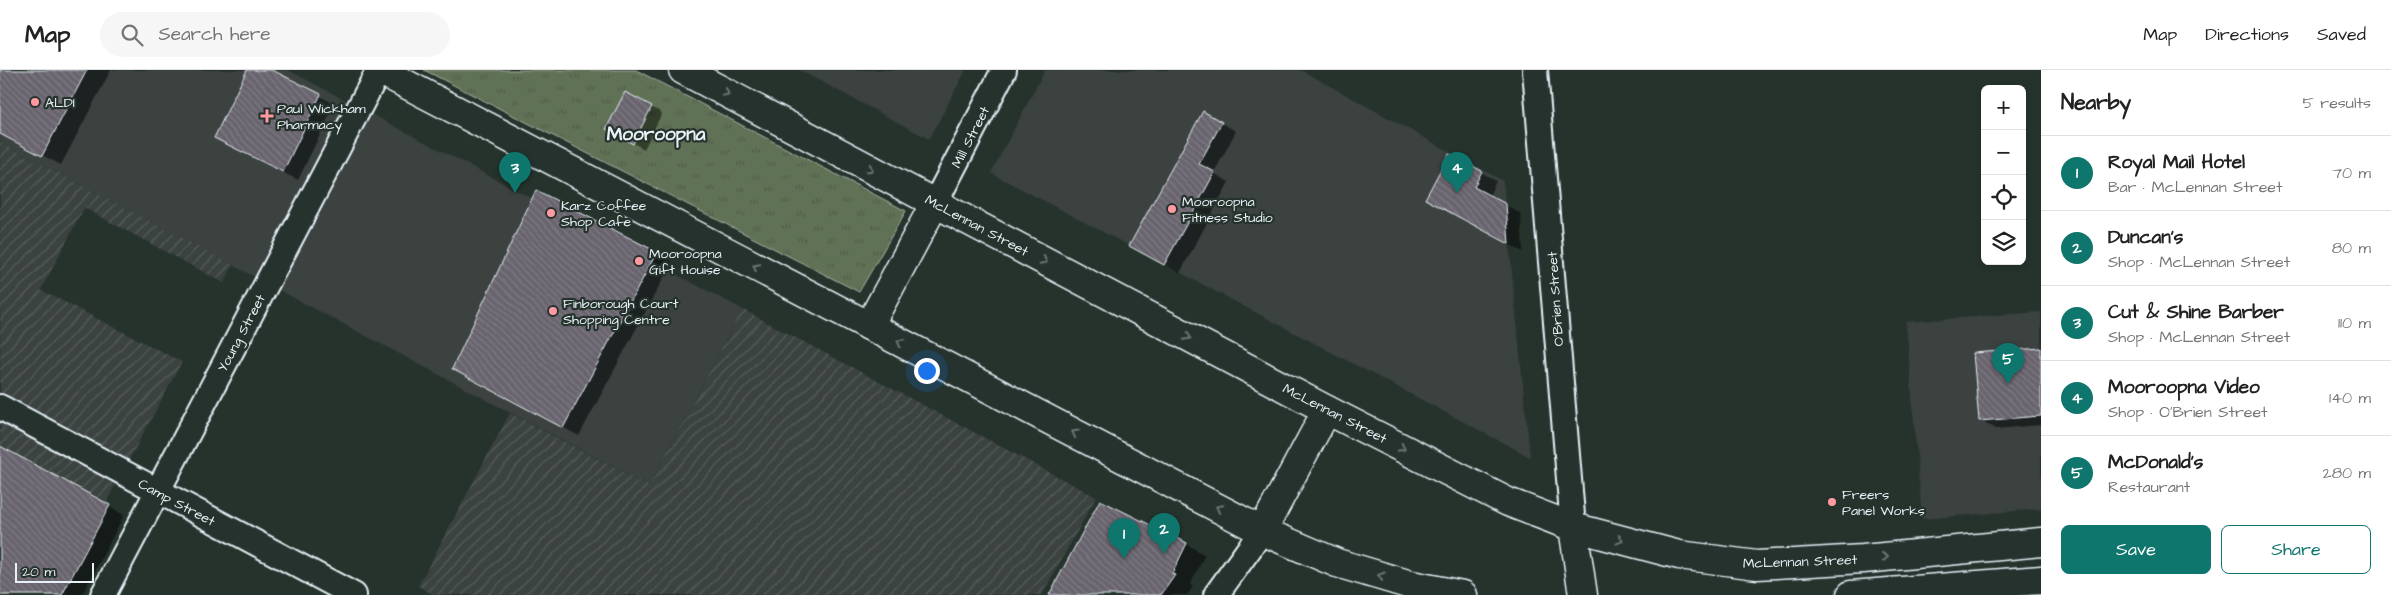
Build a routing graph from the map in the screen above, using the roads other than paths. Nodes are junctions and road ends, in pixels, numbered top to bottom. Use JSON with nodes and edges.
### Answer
{"nodes":[{"id":1,"x":379,"y":70,"type":"edge"},
{"id":2,"x":683,"y":70,"type":"edge"},
{"id":3,"x":1004,"y":70,"type":"edge"},
{"id":4,"x":1536,"y":70,"type":"edge"},
{"id":5,"x":935,"y":203,"type":"junction"},
{"id":6,"x":869,"y":326,"type":"junction"},
{"id":7,"x":0,"y":408,"type":"edge"},
{"id":8,"x":1327,"y":410,"type":"junction"},
{"id":9,"x":156,"y":491,"type":"junction"},
{"id":10,"x":1573,"y":527,"type":"junction"},
{"id":11,"x":1262,"y":531,"type":"junction"},
{"id":12,"x":2041,"y":542,"type":"edge"},
{"id":13,"x":2041,"y":580,"type":"edge"},
{"id":14,"x":103,"y":595,"type":"edge"},
{"id":15,"x":354,"y":595,"type":"edge"},
{"id":16,"x":1216,"y":595,"type":"edge"},
{"id":17,"x":1463,"y":595,"type":"edge"},
{"id":18,"x":1583,"y":595,"type":"edge"},
{"id":19,"x":1851,"y":595,"type":"edge"}],
"edges":[{"from":6,"to":1,"type":"highway","one_way":true},
{"from":1,"to":9,"type":"street","name":"Young Street"},
{"from":2,"to":5,"type":"highway","name":"McLennan Street","one_way":true},
{"from":3,"to":5,"type":"street","name":"Mill Street"},
{"from":4,"to":10,"type":"street","name":"O'Brien Street"},
{"from":5,"to":6,"type":"highway"},
{"from":5,"to":8,"type":"highway","name":"McLennan Street","one_way":true},
{"from":11,"to":6,"type":"highway","one_way":true},
{"from":7,"to":9,"type":"street","name":"Camp Street"},
{"from":8,"to":10,"type":"highway","name":"McLennan Street","one_way":true},
{"from":8,"to":11,"type":"highway"},
{"from":9,"to":14,"type":"street","name":"Young Street"},
{"from":9,"to":15,"type":"street","name":"Camp Street"},
{"from":10,"to":12,"type":"highway","name":"McLennan Street","one_way":true},
{"from":10,"to":18,"type":"highway"},
{"from":11,"to":16,"type":"street"},
{"from":17,"to":11,"type":"highway","one_way":true},
{"from":13,"to":19,"type":"highway"}]}
